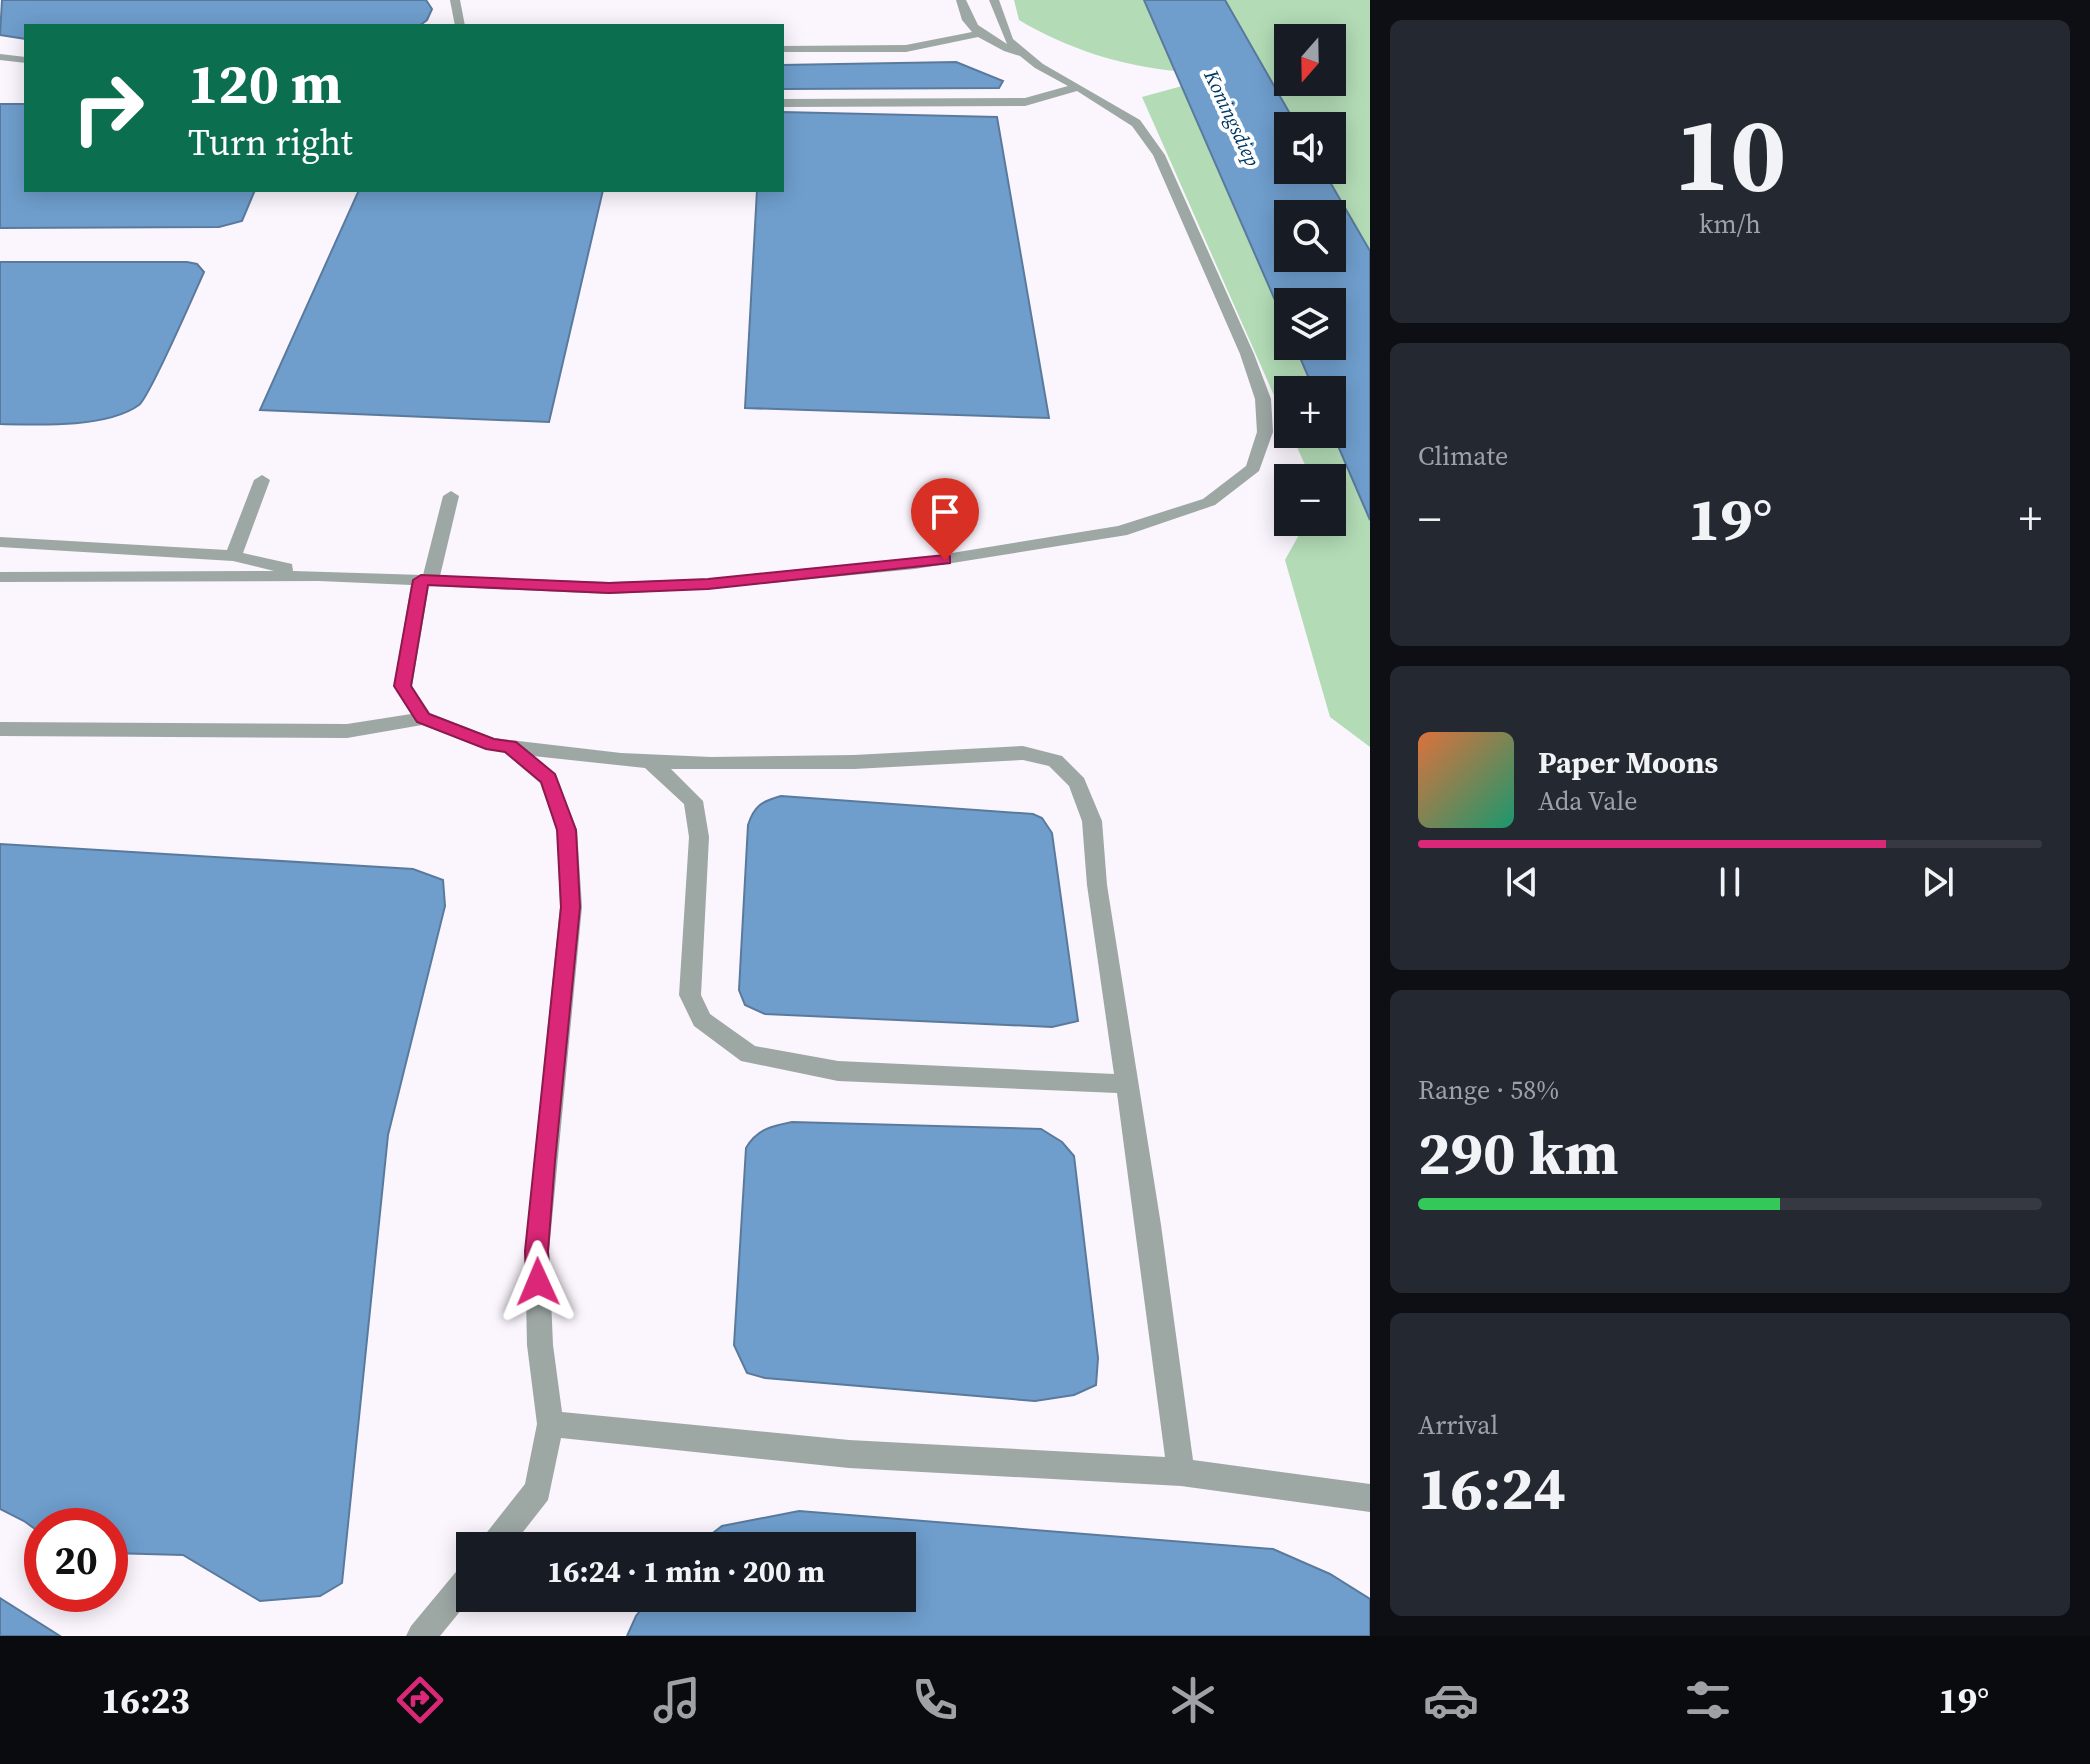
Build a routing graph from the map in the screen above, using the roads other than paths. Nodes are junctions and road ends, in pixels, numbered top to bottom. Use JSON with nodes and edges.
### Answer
{"nodes":[{"id":1,"x":455,"y":0,"type":"edge"},
{"id":2,"x":961,"y":0,"type":"edge"},
{"id":3,"x":994,"y":0,"type":"edge"},
{"id":4,"x":460,"y":24,"type":"edge"},
{"id":5,"x":978,"y":34,"type":"junction"},
{"id":6,"x":784,"y":49,"type":"edge"},
{"id":7,"x":1028,"y":56,"type":"junction"},
{"id":8,"x":0,"y":57,"type":"edge"},
{"id":9,"x":24,"y":60,"type":"edge"},
{"id":10,"x":1079,"y":87,"type":"junction"},
{"id":11,"x":784,"y":103,"type":"edge"},
{"id":12,"x":262,"y":480,"type":"dead end"},
{"id":13,"x":451,"y":496,"type":"dead end"},
{"id":14,"x":0,"y":542,"type":"edge"},
{"id":15,"x":233,"y":556,"type":"junction"},
{"id":16,"x":319,"y":576,"type":"junction"},
{"id":17,"x":0,"y":577,"type":"edge"},
{"id":18,"x":426,"y":581,"type":"junction"},
{"id":19,"x":423,"y":718,"type":"junction"},
{"id":20,"x":0,"y":729,"type":"edge"},
{"id":21,"x":509,"y":746,"type":"junction"},
{"id":22,"x":651,"y":762,"type":"junction"},
{"id":23,"x":1128,"y":1084,"type":"junction"},
{"id":24,"x":550,"y":1424,"type":"junction"},
{"id":25,"x":1181,"y":1472,"type":"junction"},
{"id":26,"x":1370,"y":1498,"type":"edge"},
{"id":27,"x":505,"y":1532,"type":"edge"},
{"id":28,"x":456,"y":1594,"type":"edge"},
{"id":29,"x":421,"y":1636,"type":"edge"}],
"edges":[{"from":1,"to":4,"type":"lane"},
{"from":2,"to":5,"type":"lane"},
{"from":3,"to":7,"type":"lane"},
{"from":5,"to":6,"type":"lane"},
{"from":5,"to":7,"type":"lane"},
{"from":7,"to":10,"type":"lane"},
{"from":8,"to":9,"type":"lane"},
{"from":10,"to":11,"type":"lane"},
{"from":10,"to":18,"type":"lane"},
{"from":12,"to":15,"type":"lane"},
{"from":13,"to":18,"type":"lane"},
{"from":14,"to":15,"type":"lane"},
{"from":15,"to":16,"type":"lane"},
{"from":16,"to":17,"type":"lane"},
{"from":16,"to":18,"type":"lane"},
{"from":18,"to":19,"type":"lane"},
{"from":19,"to":20,"type":"lane"},
{"from":19,"to":21,"type":"lane"},
{"from":21,"to":22,"type":"lane"},
{"from":21,"to":24,"type":"lane"},
{"from":22,"to":23,"type":"lane"},
{"from":22,"to":23,"type":"lane"},
{"from":23,"to":25,"type":"lane"},
{"from":24,"to":25,"type":"lane"},
{"from":24,"to":27,"type":"lane"},
{"from":25,"to":26,"type":"lane"},
{"from":28,"to":29,"type":"lane"}]}
